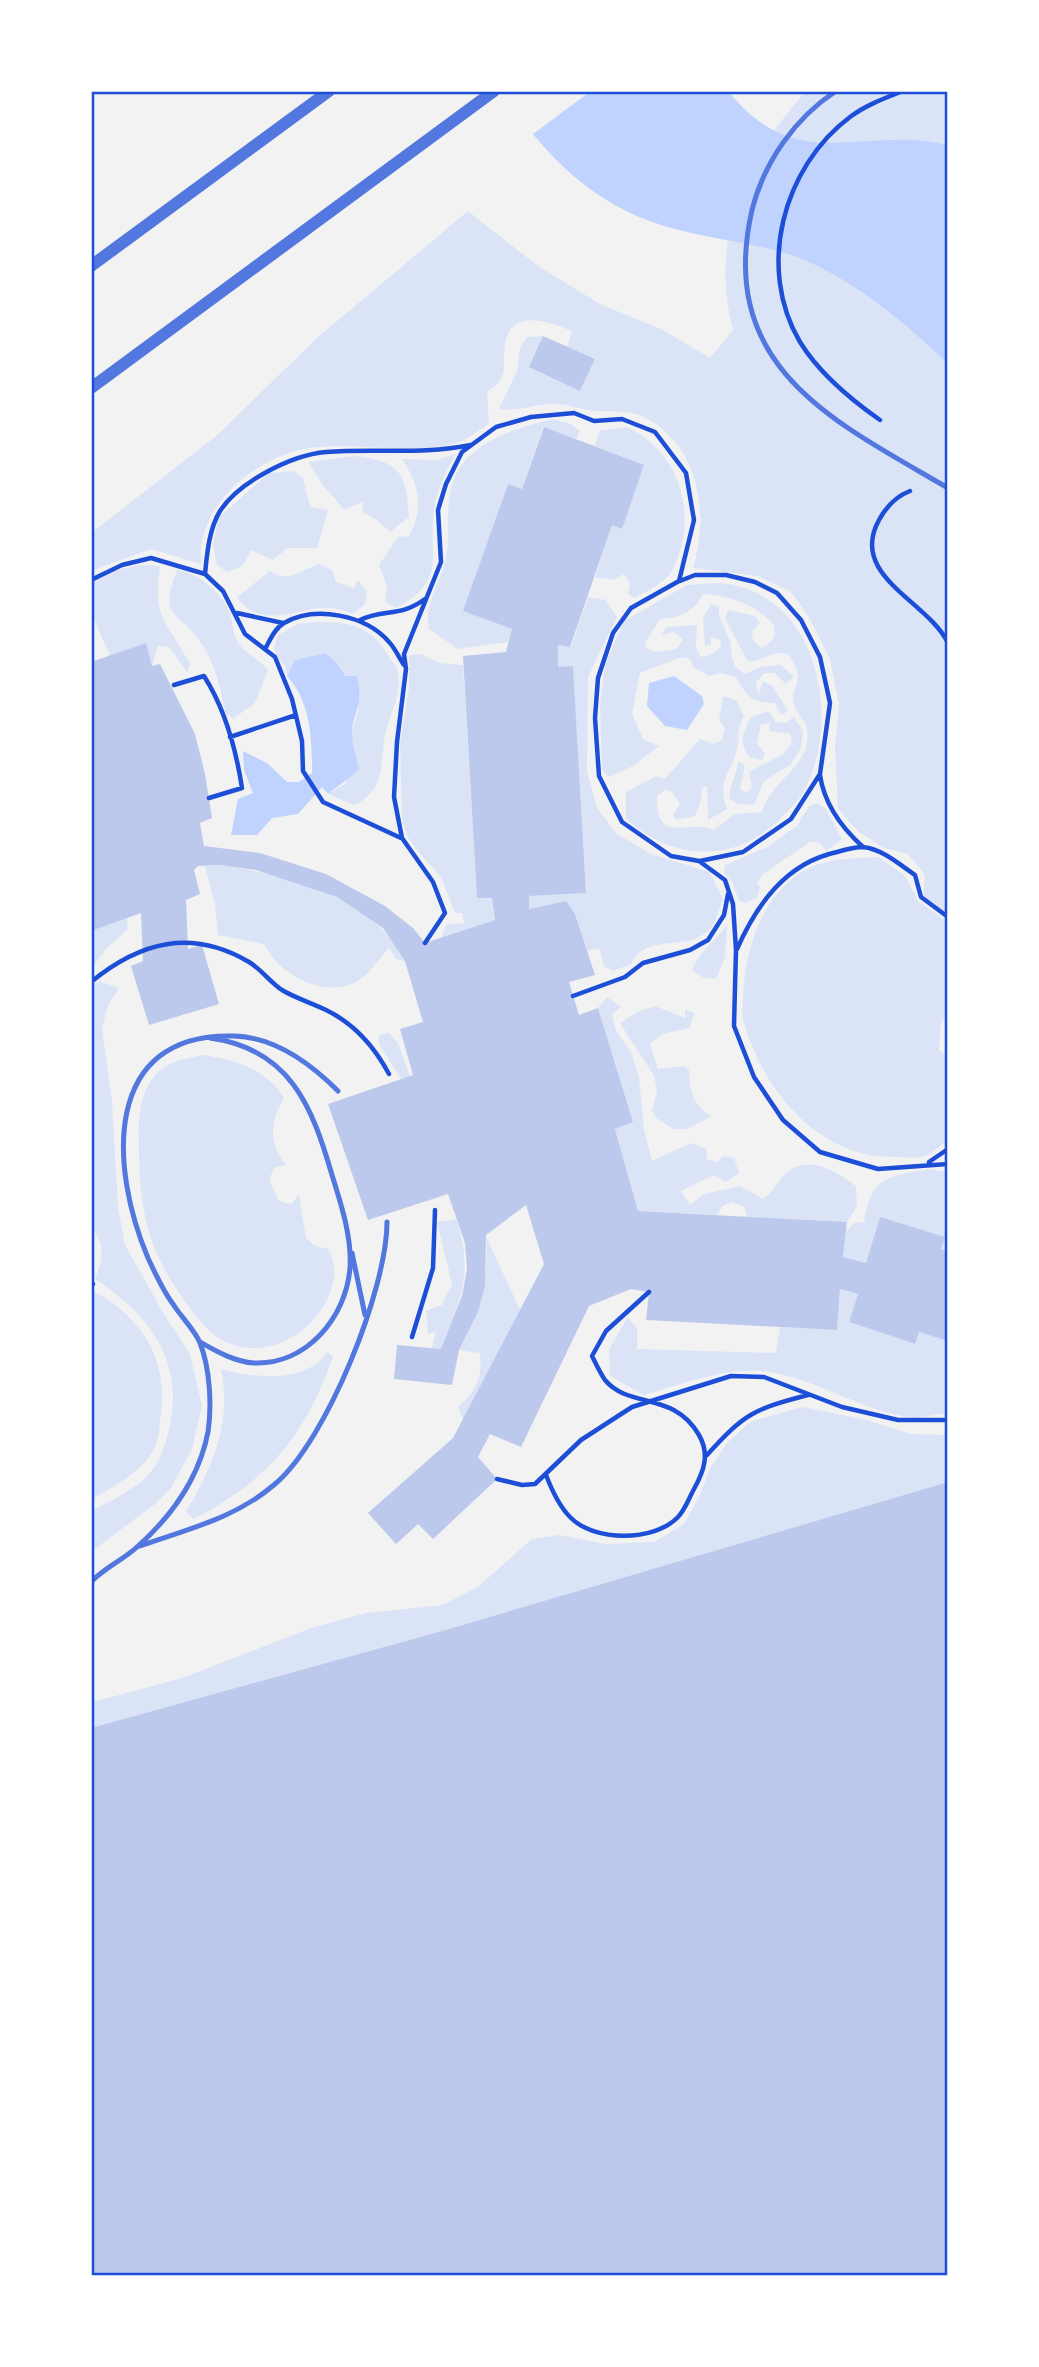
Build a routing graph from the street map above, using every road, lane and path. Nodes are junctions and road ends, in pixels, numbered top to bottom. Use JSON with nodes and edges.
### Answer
{"nodes":[{"id":1,"x":329,"y":91,"type":"edge"},
{"id":2,"x":494,"y":91,"type":"edge"},
{"id":3,"x":836,"y":91,"type":"edge"},
{"id":4,"x":903,"y":91,"type":"edge"},
{"id":5,"x":91,"y":266,"type":"edge"},
{"id":6,"x":91,"y":388,"type":"edge"},
{"id":7,"x":877,"y":418,"type":"dead end"},
{"id":8,"x":472,"y":445,"type":"junction"},
{"id":9,"x":936,"y":481,"type":"junction"},
{"id":10,"x":948,"y":488,"type":"edge"},
{"id":11,"x":205,"y":574,"type":"junction"},
{"id":12,"x":91,"y":580,"type":"edge"},
{"id":13,"x":679,"y":581,"type":"junction"},
{"id":14,"x":425,"y":599,"type":"junction"},
{"id":15,"x":237,"y":613,"type":"junction"},
{"id":16,"x":359,"y":621,"type":"junction"},
{"id":17,"x":284,"y":623,"type":"junction"},
{"id":18,"x":948,"y":643,"type":"edge"},
{"id":19,"x":264,"y":649,"type":"junction"},
{"id":20,"x":406,"y":669,"type":"junction"},
{"id":21,"x":174,"y":685,"type":"dead end"},
{"id":22,"x":296,"y":715,"type":"junction"},
{"id":23,"x":230,"y":737,"type":"junction"},
{"id":24,"x":820,"y":774,"type":"junction"},
{"id":25,"x":209,"y":798,"type":"dead end"},
{"id":26,"x":402,"y":838,"type":"junction"},
{"id":27,"x":863,"y":847,"type":"junction"},
{"id":28,"x":699,"y":861,"type":"junction"},
{"id":29,"x":728,"y":891,"type":"junction"},
{"id":30,"x":948,"y":918,"type":"edge"},
{"id":31,"x":425,"y":943,"type":"dead end"},
{"id":32,"x":736,"y":950,"type":"junction"},
{"id":33,"x":91,"y":982,"type":"edge"},
{"id":34,"x":573,"y":996,"type":"dead end"},
{"id":35,"x":201,"y":1037,"type":"junction"},
{"id":36,"x":389,"y":1074,"type":"dead end"},
{"id":37,"x":338,"y":1091,"type":"dead end"},
{"id":38,"x":948,"y":1149,"type":"edge"},
{"id":39,"x":927,"y":1163,"type":"junction"},
{"id":40,"x":948,"y":1164,"type":"edge"},
{"id":41,"x":435,"y":1209,"type":"dead end"},
{"id":42,"x":387,"y":1222,"type":"dead end"},
{"id":43,"x":350,"y":1244,"type":"junction"},
{"id":44,"x":649,"y":1292,"type":"dead end"},
{"id":45,"x":366,"y":1318,"type":"junction"},
{"id":46,"x":412,"y":1337,"type":"dead end"},
{"id":47,"x":200,"y":1342,"type":"junction"},
{"id":48,"x":810,"y":1395,"type":"junction"},
{"id":49,"x":652,"y":1401,"type":"junction"},
{"id":50,"x":948,"y":1420,"type":"edge"},
{"id":51,"x":707,"y":1455,"type":"junction"},
{"id":52,"x":547,"y":1475,"type":"junction"},
{"id":53,"x":498,"y":1479,"type":"dead end"},
{"id":54,"x":137,"y":1547,"type":"junction"},
{"id":55,"x":91,"y":1582,"type":"edge"}],
"edges":[{"from":1,"to":5,"type":"street"},
{"from":2,"to":6,"type":"street"},
{"from":3,"to":9,"type":"lane"},
{"from":4,"to":7,"type":"path"},
{"from":8,"to":11,"type":"path"},
{"from":8,"to":13,"type":"path"},
{"from":8,"to":14,"type":"path"},
{"from":9,"to":10,"type":"lane"},
{"from":9,"to":18,"type":"path"},
{"from":11,"to":12,"type":"path"},
{"from":11,"to":15,"type":"path"},
{"from":13,"to":24,"type":"path"},
{"from":13,"to":28,"type":"path"},
{"from":14,"to":16,"type":"path"},
{"from":14,"to":20,"type":"path"},
{"from":15,"to":17,"type":"path"},
{"from":15,"to":19,"type":"path"},
{"from":16,"to":17,"type":"path"},
{"from":16,"to":20,"type":"path"},
{"from":17,"to":19,"type":"path"},
{"from":19,"to":22,"type":"path"},
{"from":20,"to":26,"type":"path"},
{"from":21,"to":23,"type":"path"},
{"from":22,"to":23,"type":"path"},
{"from":22,"to":26,"type":"path"},
{"from":23,"to":25,"type":"path"},
{"from":24,"to":27,"type":"path"},
{"from":24,"to":28,"type":"path"},
{"from":26,"to":31,"type":"path"},
{"from":27,"to":30,"type":"path"},
{"from":27,"to":32,"type":"path"},
{"from":28,"to":29,"type":"path"},
{"from":29,"to":32,"type":"path"},
{"from":29,"to":34,"type":"path"},
{"from":32,"to":39,"type":"path"},
{"from":33,"to":36,"type":"path"},
{"from":35,"to":37,"type":"lane"},
{"from":35,"to":43,"type":"lane"},
{"from":35,"to":47,"type":"lane"},
{"from":38,"to":39,"type":"path"},
{"from":39,"to":40,"type":"path"},
{"from":41,"to":46,"type":"path"},
{"from":42,"to":45,"type":"lane"},
{"from":43,"to":45,"type":"lane"},
{"from":43,"to":47,"type":"lane"},
{"from":44,"to":49,"type":"path"},
{"from":45,"to":54,"type":"lane"},
{"from":47,"to":54,"type":"lane"},
{"from":48,"to":49,"type":"path"},
{"from":48,"to":50,"type":"path"},
{"from":48,"to":51,"type":"path"},
{"from":49,"to":51,"type":"path"},
{"from":49,"to":52,"type":"path"},
{"from":51,"to":52,"type":"path"},
{"from":52,"to":53,"type":"path"},
{"from":54,"to":55,"type":"lane"}]}
